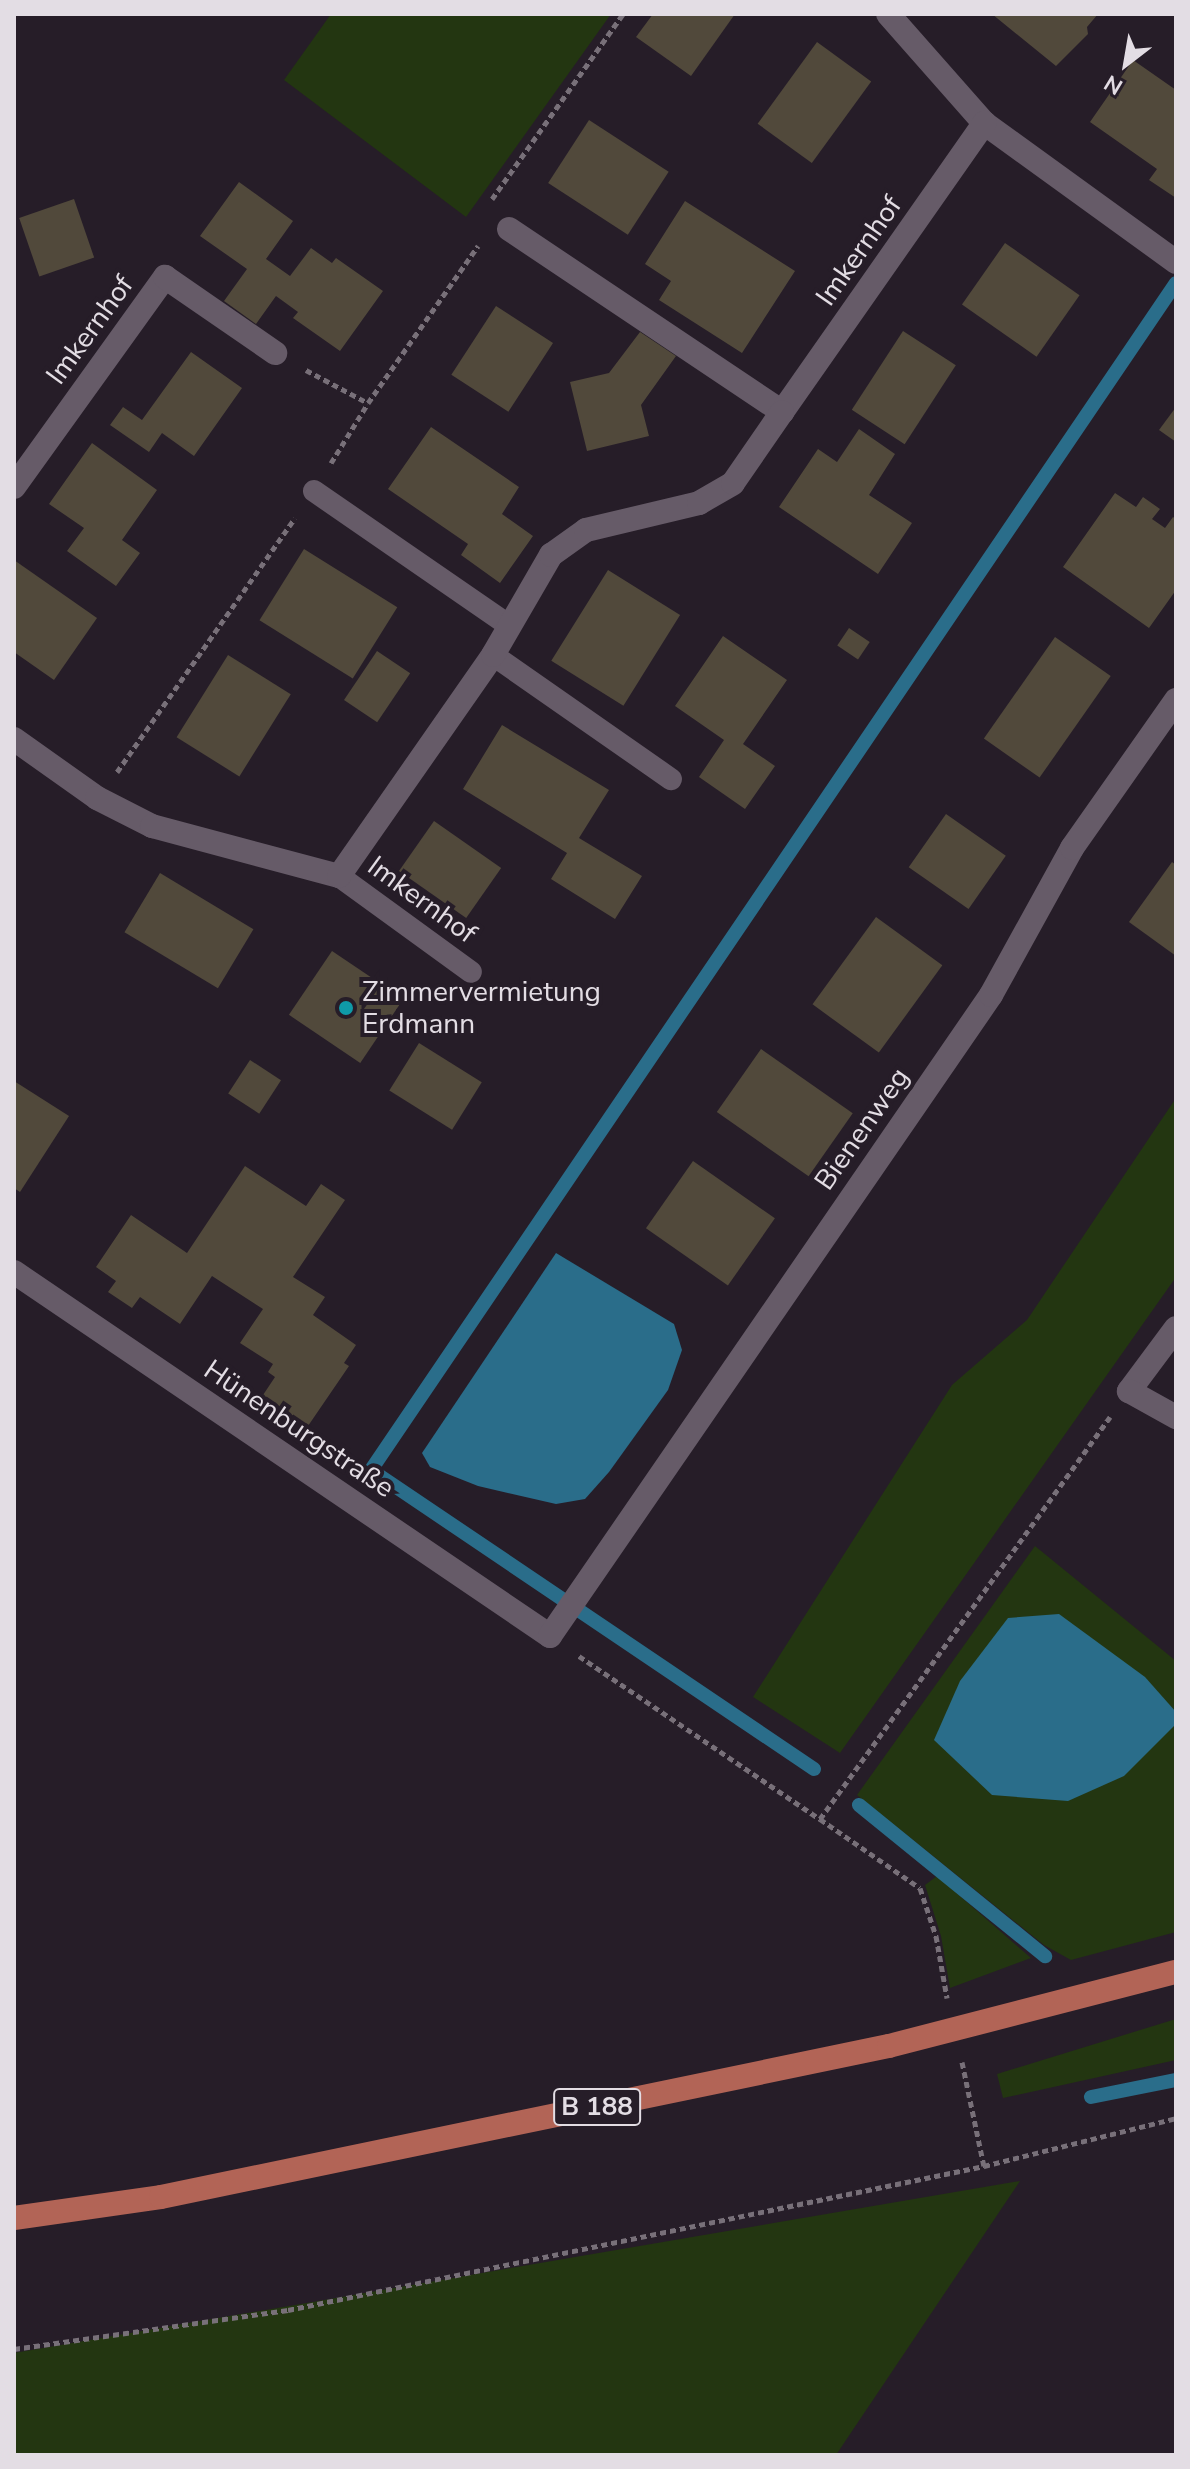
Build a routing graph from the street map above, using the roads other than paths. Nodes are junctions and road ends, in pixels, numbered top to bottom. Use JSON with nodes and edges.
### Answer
{"nodes":[{"id":1,"x":888,"y":14,"type":"edge"},
{"id":2,"x":984,"y":123,"type":"junction"},
{"id":3,"x":501,"y":220,"type":"road end"},
{"id":4,"x":1169,"y":257,"type":"edge"},
{"id":5,"x":275,"y":353,"type":"road end"},
{"id":6,"x":782,"y":412,"type":"junction"},
{"id":7,"x":14,"y":487,"type":"edge"},
{"id":8,"x":314,"y":491,"type":"road end"},
{"id":9,"x":510,"y":626,"type":"junction"},
{"id":10,"x":493,"y":655,"type":"junction"},
{"id":11,"x":1176,"y":700,"type":"edge"},
{"id":12,"x":14,"y":739,"type":"edge"},
{"id":13,"x":671,"y":779,"type":"dead end"},
{"id":14,"x":339,"y":876,"type":"junction"},
{"id":15,"x":471,"y":972,"type":"dead end"},
{"id":16,"x":14,"y":1272,"type":"edge"},
{"id":17,"x":1176,"y":1328,"type":"edge"},
{"id":18,"x":1176,"y":1417,"type":"edge"},
{"id":19,"x":556,"y":1628,"type":"joint"},
{"id":20,"x":1176,"y":1972,"type":"edge"},
{"id":21,"x":14,"y":2218,"type":"edge"}],
"edges":[{"from":1,"to":2,"type":"street"},
{"from":2,"to":4,"type":"street"},
{"from":2,"to":6,"type":"street","name":"Imkernhof"},
{"from":3,"to":6,"type":"street"},
{"from":5,"to":7,"type":"street","name":"Imkernhof"},
{"from":6,"to":9,"type":"street","name":"Imkernhof"},
{"from":8,"to":9,"type":"lane"},
{"from":9,"to":10,"type":"street","name":"Imkernhof"},
{"from":10,"to":13,"type":"lane"},
{"from":10,"to":14,"type":"street","name":"Imkernhof"},
{"from":11,"to":19,"type":"street","name":"Bienenweg"},
{"from":12,"to":14,"type":"street","name":"Imkernhof"},
{"from":14,"to":15,"type":"lane","name":"Imkernhof"},
{"from":16,"to":19,"type":"street","name":"Hünenburgstraße"},
{"from":17,"to":18,"type":"street"},
{"from":20,"to":21,"type":"main road","number":"B 188"}]}
